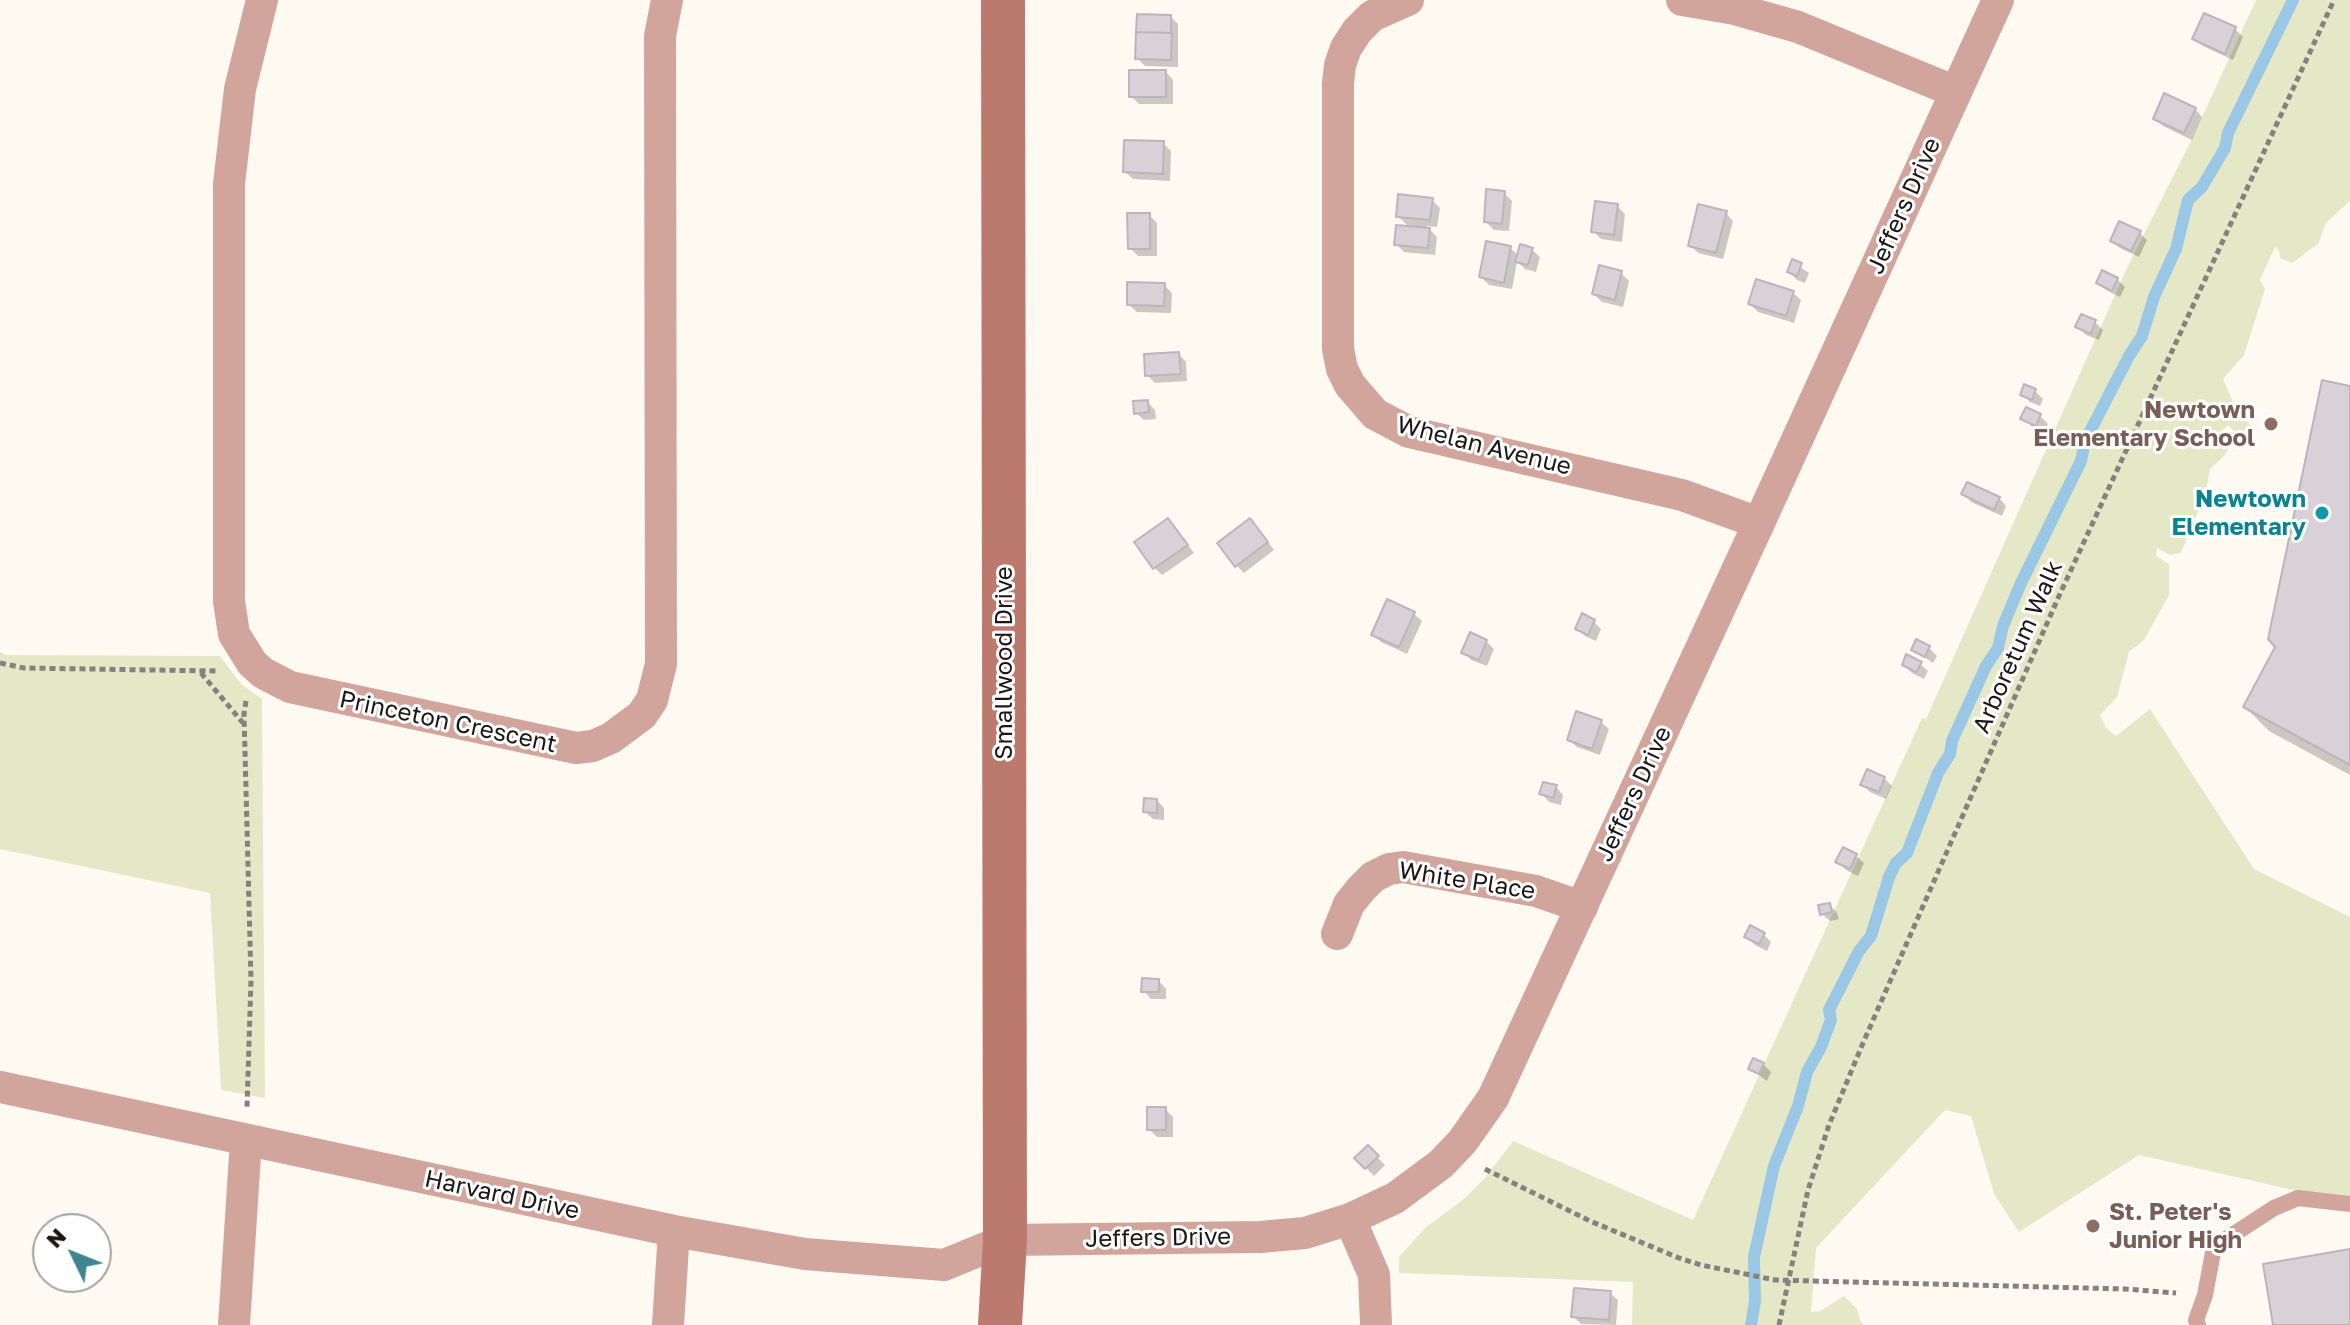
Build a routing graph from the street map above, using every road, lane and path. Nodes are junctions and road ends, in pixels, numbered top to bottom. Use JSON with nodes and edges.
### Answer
{"nodes":[{"id":1,"x":262,"y":0,"type":"edge"},
{"id":2,"x":667,"y":0,"type":"edge"},
{"id":3,"x":1003,"y":0,"type":"edge"},
{"id":4,"x":1408,"y":0,"type":"edge"},
{"id":5,"x":1682,"y":0,"type":"edge"},
{"id":6,"x":1998,"y":0,"type":"edge"},
{"id":7,"x":2334,"y":0,"type":"edge"},
{"id":8,"x":1956,"y":92,"type":"junction"},
{"id":9,"x":1759,"y":523,"type":"junction"},
{"id":10,"x":0,"y":663,"type":"edge"},
{"id":11,"x":252,"y":663,"type":"junction"},
{"id":12,"x":201,"y":673,"type":"junction"},
{"id":13,"x":244,"y":724,"type":"junction"},
{"id":14,"x":1582,"y":907,"type":"junction"},
{"id":15,"x":1337,"y":934,"type":"dead end"},
{"id":16,"x":0,"y":1087,"type":"edge"},
{"id":17,"x":246,"y":1140,"type":"junction"},
{"id":18,"x":1485,"y":1169,"type":"dead end"},
{"id":19,"x":2350,"y":1204,"type":"edge"},
{"id":20,"x":1350,"y":1219,"type":"junction"},
{"id":21,"x":674,"y":1231,"type":"junction"},
{"id":22,"x":1005,"y":1240,"type":"junction"},
{"id":23,"x":1788,"y":1279,"type":"junction"},
{"id":24,"x":2205,"y":1295,"type":"junction"},
{"id":25,"x":234,"y":1325,"type":"edge"},
{"id":26,"x":668,"y":1325,"type":"edge"},
{"id":27,"x":1000,"y":1325,"type":"edge"},
{"id":28,"x":1376,"y":1325,"type":"edge"},
{"id":29,"x":1779,"y":1325,"type":"edge"},
{"id":30,"x":2198,"y":1325,"type":"edge"}],
"edges":[{"from":1,"to":11,"type":"street","name":"Princeton Crescent"},
{"from":2,"to":11,"type":"street","name":"Princeton Crescent"},
{"from":3,"to":22,"type":"street","name":"Smallwood Drive"},
{"from":4,"to":9,"type":"street","name":"Whelan Avenue"},
{"from":5,"to":8,"type":"street"},
{"from":6,"to":8,"type":"street","name":"Jeffers Drive"},
{"from":7,"to":23,"type":"path","name":"Arboretum Walk"},
{"from":8,"to":9,"type":"street","name":"Jeffers Drive"},
{"from":9,"to":14,"type":"street","name":"Jeffers Drive"},
{"from":10,"to":12,"type":"path"},
{"from":11,"to":12,"type":"path"},
{"from":11,"to":13,"type":"path"},
{"from":12,"to":13,"type":"path"},
{"from":13,"to":17,"type":"path"},
{"from":14,"to":15,"type":"street","name":"White Place"},
{"from":14,"to":20,"type":"street","name":"Jeffers Drive"},
{"from":16,"to":17,"type":"street","name":"Harvard Drive"},
{"from":17,"to":21,"type":"street","name":"Harvard Drive"},
{"from":17,"to":25,"type":"street"},
{"from":18,"to":23,"type":"path"},
{"from":19,"to":24,"type":"lane"},
{"from":20,"to":22,"type":"street","name":"Jeffers Drive"},
{"from":20,"to":28,"type":"street"},
{"from":21,"to":22,"type":"street","name":"Harvard Drive"},
{"from":21,"to":26,"type":"street"},
{"from":22,"to":27,"type":"street","name":"Smallwood Drive"},
{"from":23,"to":24,"type":"path"},
{"from":23,"to":29,"type":"path","name":"Arboretum Walk"},
{"from":24,"to":30,"type":"lane"}]}
